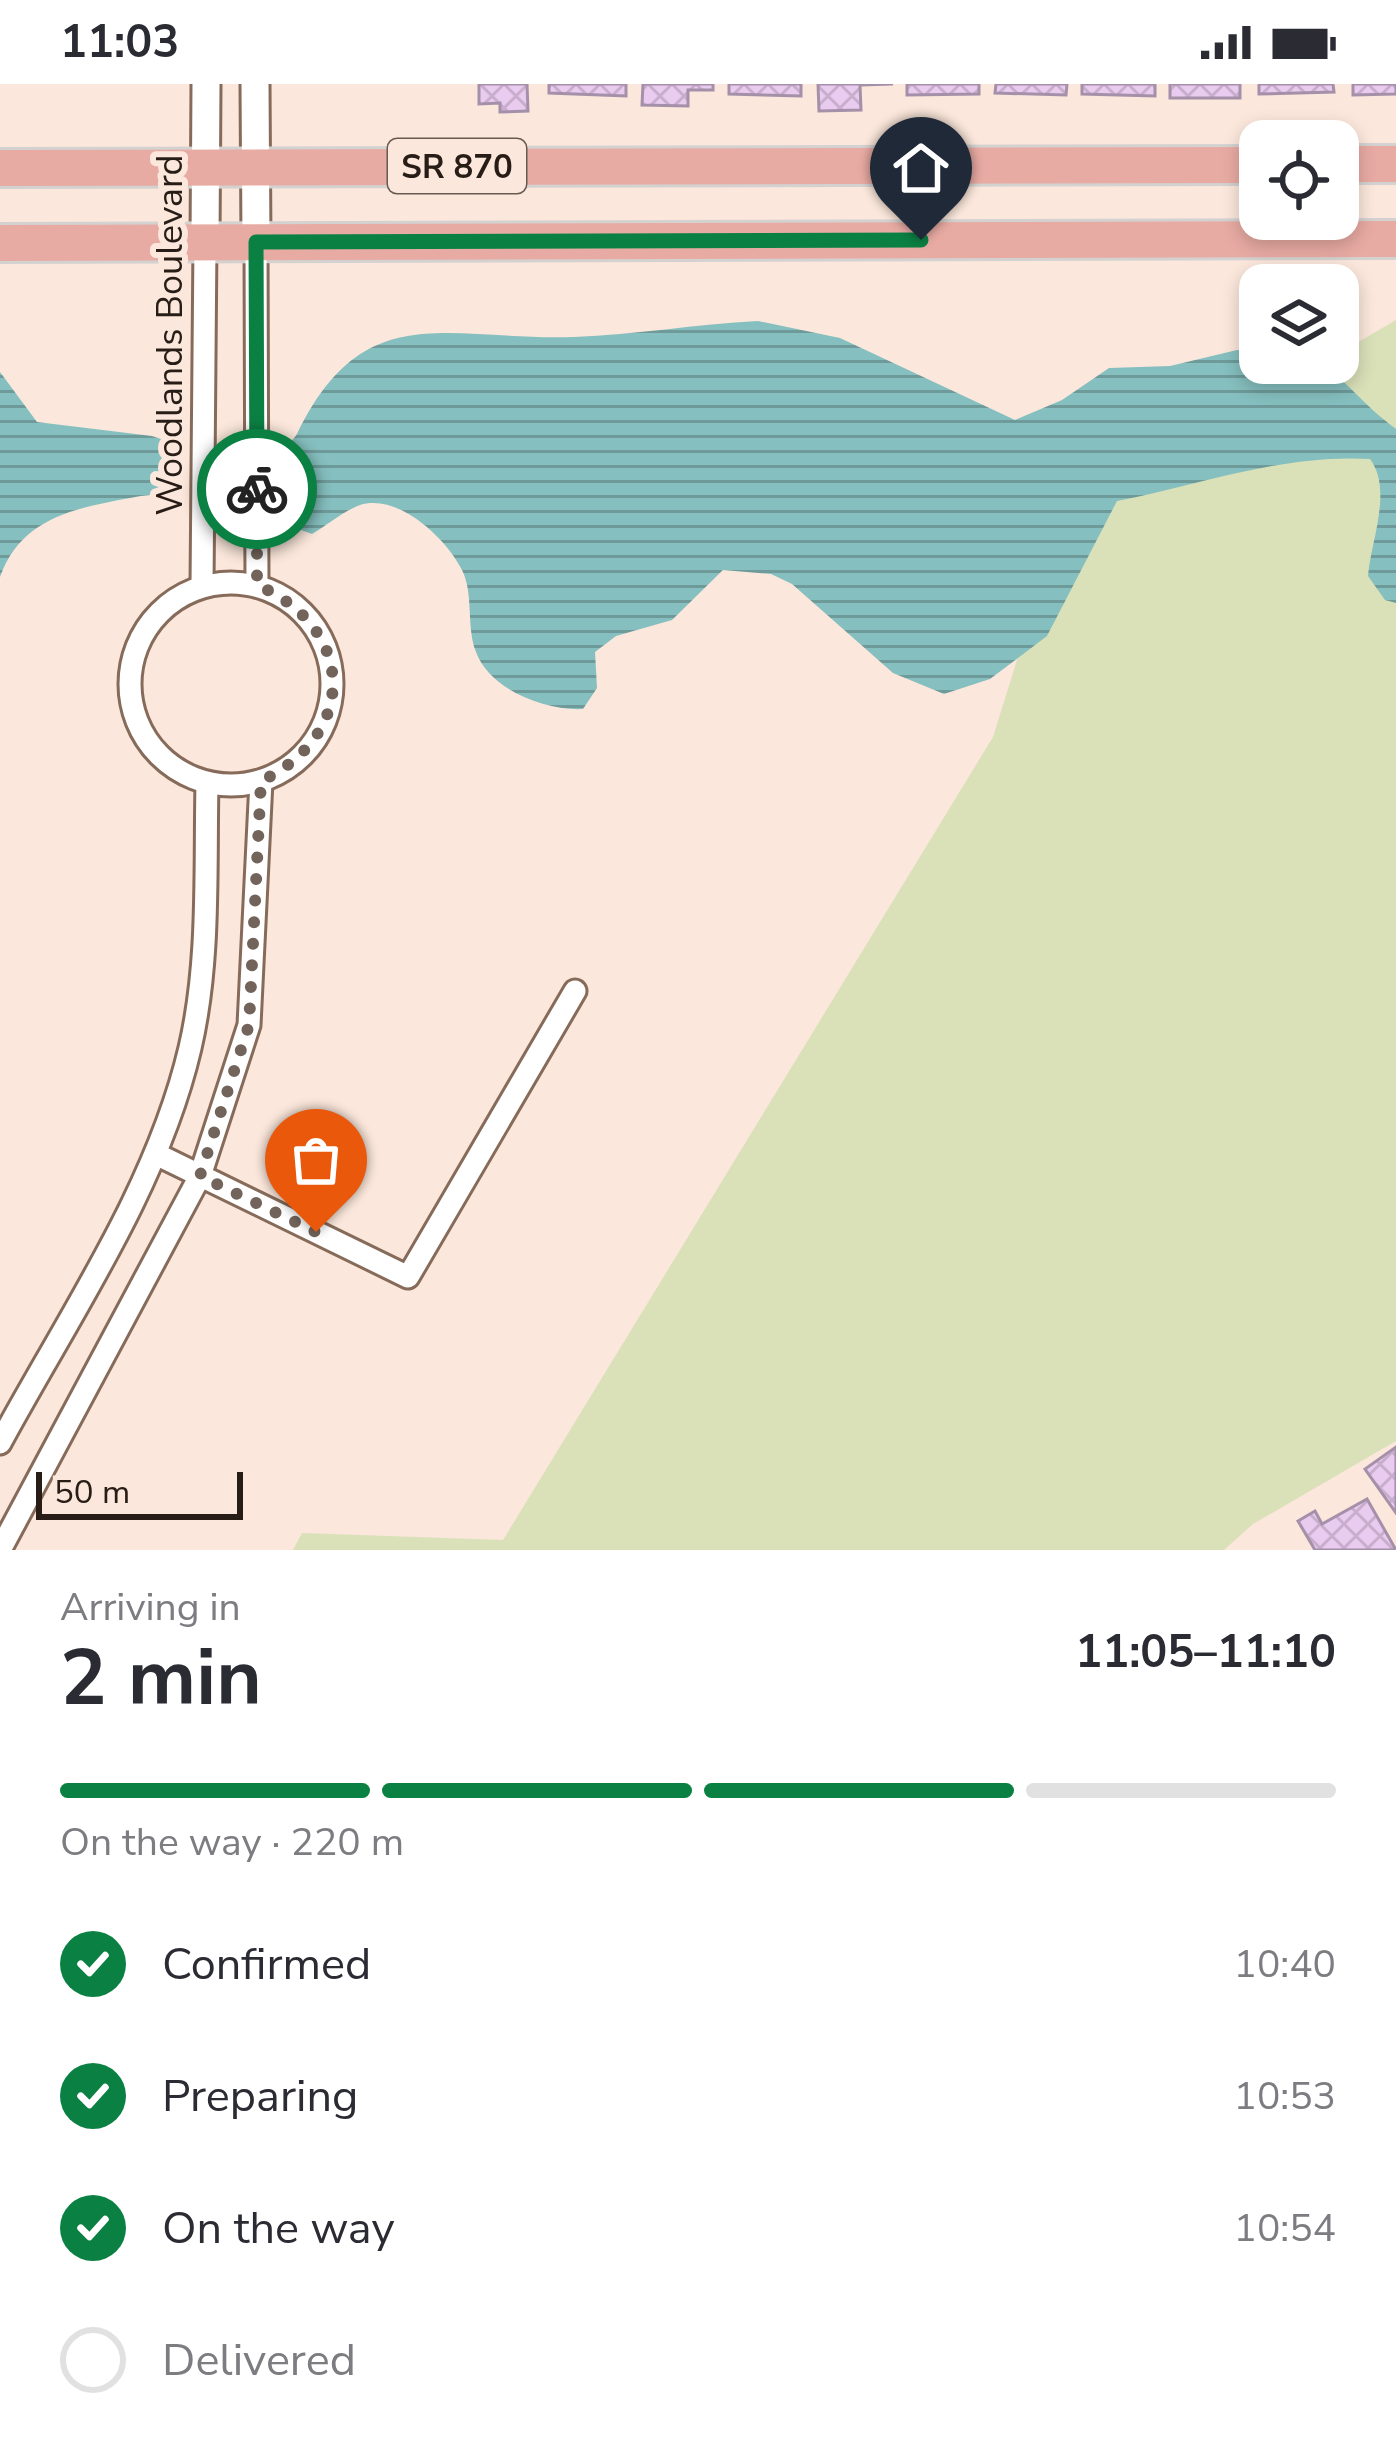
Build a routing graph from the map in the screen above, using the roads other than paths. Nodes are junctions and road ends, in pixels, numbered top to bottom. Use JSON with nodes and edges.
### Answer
{"nodes":[{"id":1,"x":206,"y":84,"type":"edge"},
{"id":2,"x":255,"y":84,"type":"edge"},
{"id":3,"x":1359,"y":164,"type":"edge"},
{"id":4,"x":1396,"y":164,"type":"edge"},
{"id":5,"x":1239,"y":165,"type":"edge"},
{"id":6,"x":205,"y":166,"type":"junction"},
{"id":7,"x":255,"y":166,"type":"junction"},
{"id":8,"x":0,"y":168,"type":"edge"},
{"id":9,"x":1396,"y":239,"type":"edge"},
{"id":10,"x":206,"y":242,"type":"junction"},
{"id":11,"x":256,"y":242,"type":"junction"},
{"id":12,"x":0,"y":243,"type":"edge"},
{"id":13,"x":257,"y":585,"type":"junction"},
{"id":14,"x":202,"y":586,"type":"junction"},
{"id":15,"x":261,"y":781,"type":"junction"},
{"id":16,"x":208,"y":783,"type":"junction"},
{"id":17,"x":575,"y":991,"type":"dead end"},
{"id":18,"x":156,"y":1154,"type":"junction"},
{"id":19,"x":200,"y":1176,"type":"junction"},
{"id":20,"x":0,"y":1444,"type":"edge"},
{"id":21,"x":0,"y":1550,"type":"edge"}],
"edges":[{"from":1,"to":6,"type":"street","name":"Woodlands Boulevard"},
{"from":2,"to":7,"type":"street"},
{"from":3,"to":4,"type":"highway"},
{"from":5,"to":7,"type":"highway","number":"SR 870"},
{"from":6,"to":7,"type":"highway","number":"SR 870"},
{"from":6,"to":8,"type":"highway","number":"SR 870"},
{"from":6,"to":10,"type":"street","name":"Woodlands Boulevard"},
{"from":7,"to":11,"type":"street"},
{"from":9,"to":11,"type":"highway","number":"SR 870"},
{"from":10,"to":11,"type":"highway","number":"SR 870"},
{"from":10,"to":12,"type":"highway","number":"SR 870"},
{"from":10,"to":14,"type":"street","name":"Woodlands Boulevard"},
{"from":11,"to":13,"type":"street"},
{"from":13,"to":14,"type":"street"},
{"from":13,"to":15,"type":"street"},
{"from":14,"to":16,"type":"street"},
{"from":15,"to":16,"type":"street"},
{"from":15,"to":19,"type":"street"},
{"from":16,"to":18,"type":"street"},
{"from":17,"to":19,"type":"street"},
{"from":18,"to":19,"type":"street"},
{"from":18,"to":20,"type":"street"},
{"from":19,"to":21,"type":"street"}]}
